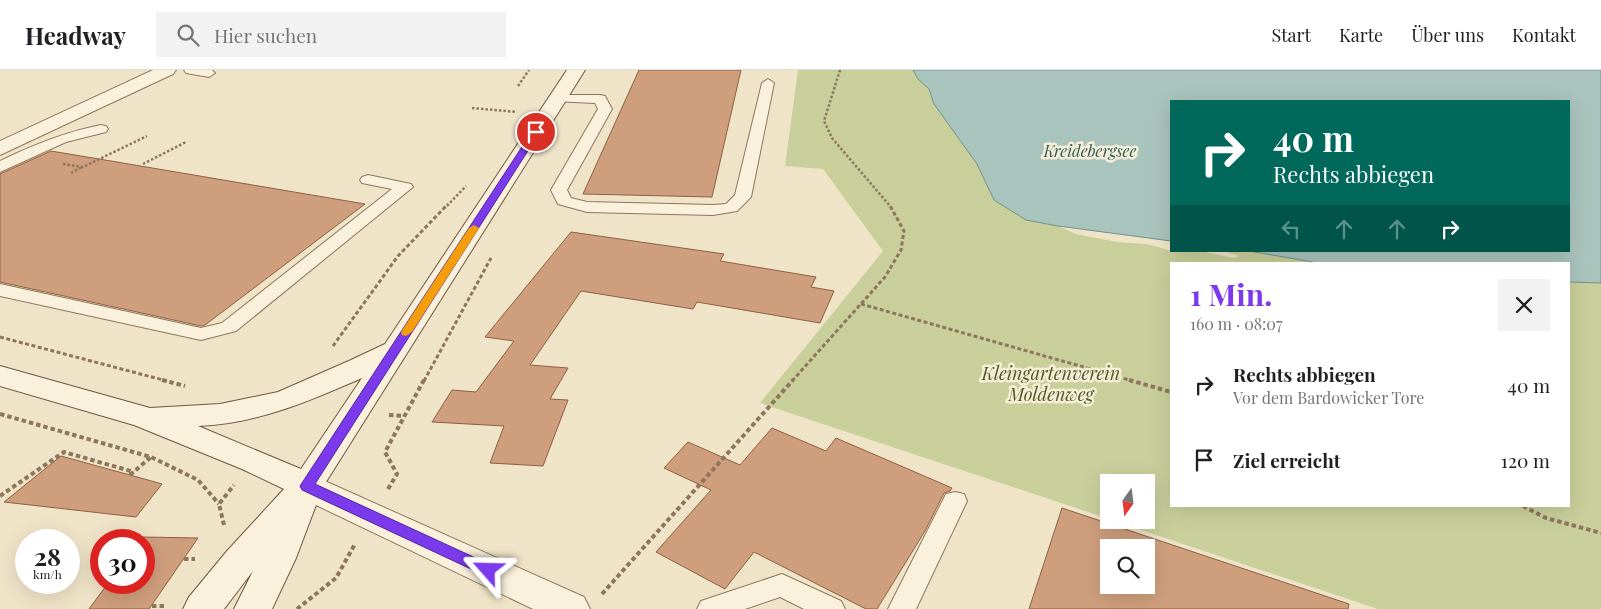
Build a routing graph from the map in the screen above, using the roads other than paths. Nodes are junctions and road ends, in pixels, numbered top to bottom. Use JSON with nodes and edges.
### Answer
{"nodes":[{"id":1,"x":167,"y":70,"type":"edge"},
{"id":2,"x":190,"y":70,"type":"edge"},
{"id":3,"x":576,"y":70,"type":"edge"},
{"id":4,"x":209,"y":73,"type":"dead end"},
{"id":5,"x":768,"y":83,"type":"dead end"},
{"id":6,"x":558,"y":98,"type":"junction"},
{"id":7,"x":101,"y":129,"type":"dead end"},
{"id":8,"x":0,"y":149,"type":"edge"},
{"id":9,"x":0,"y":167,"type":"edge"},
{"id":10,"x":368,"y":180,"type":"dead end"},
{"id":11,"x":0,"y":290,"type":"edge"},
{"id":12,"x":395,"y":350,"type":"junction"},
{"id":13,"x":0,"y":376,"type":"edge"},
{"id":14,"x":145,"y":417,"type":"junction"},
{"id":15,"x":307,"y":486,"type":"junction"},
{"id":16,"x":955,"y":500,"type":"dead end"},
{"id":17,"x":583,"y":605,"type":"edge"},
{"id":18,"x":202,"y":609,"type":"edge"},
{"id":19,"x":253,"y":609,"type":"edge"},
{"id":20,"x":711,"y":609,"type":"edge"},
{"id":21,"x":831,"y":609,"type":"edge"},
{"id":22,"x":902,"y":609,"type":"edge"}],
"edges":[{"from":1,"to":8,"type":"main road"},
{"from":2,"to":4,"type":"lane"},
{"from":3,"to":6,"type":"main road"},
{"from":5,"to":6,"type":"lane"},
{"from":6,"to":12,"type":"main road"},
{"from":7,"to":9,"type":"lane"},
{"from":10,"to":11,"type":"lane"},
{"from":12,"to":14,"type":"main road"},
{"from":12,"to":15,"type":"main road"},
{"from":13,"to":14,"type":"main road"},
{"from":14,"to":15,"type":"main road"},
{"from":15,"to":17,"type":"main road"},
{"from":15,"to":18,"type":"main road"},
{"from":15,"to":19,"type":"main road"},
{"from":16,"to":22,"type":"lane"},
{"from":20,"to":21,"type":"lane"}]}
